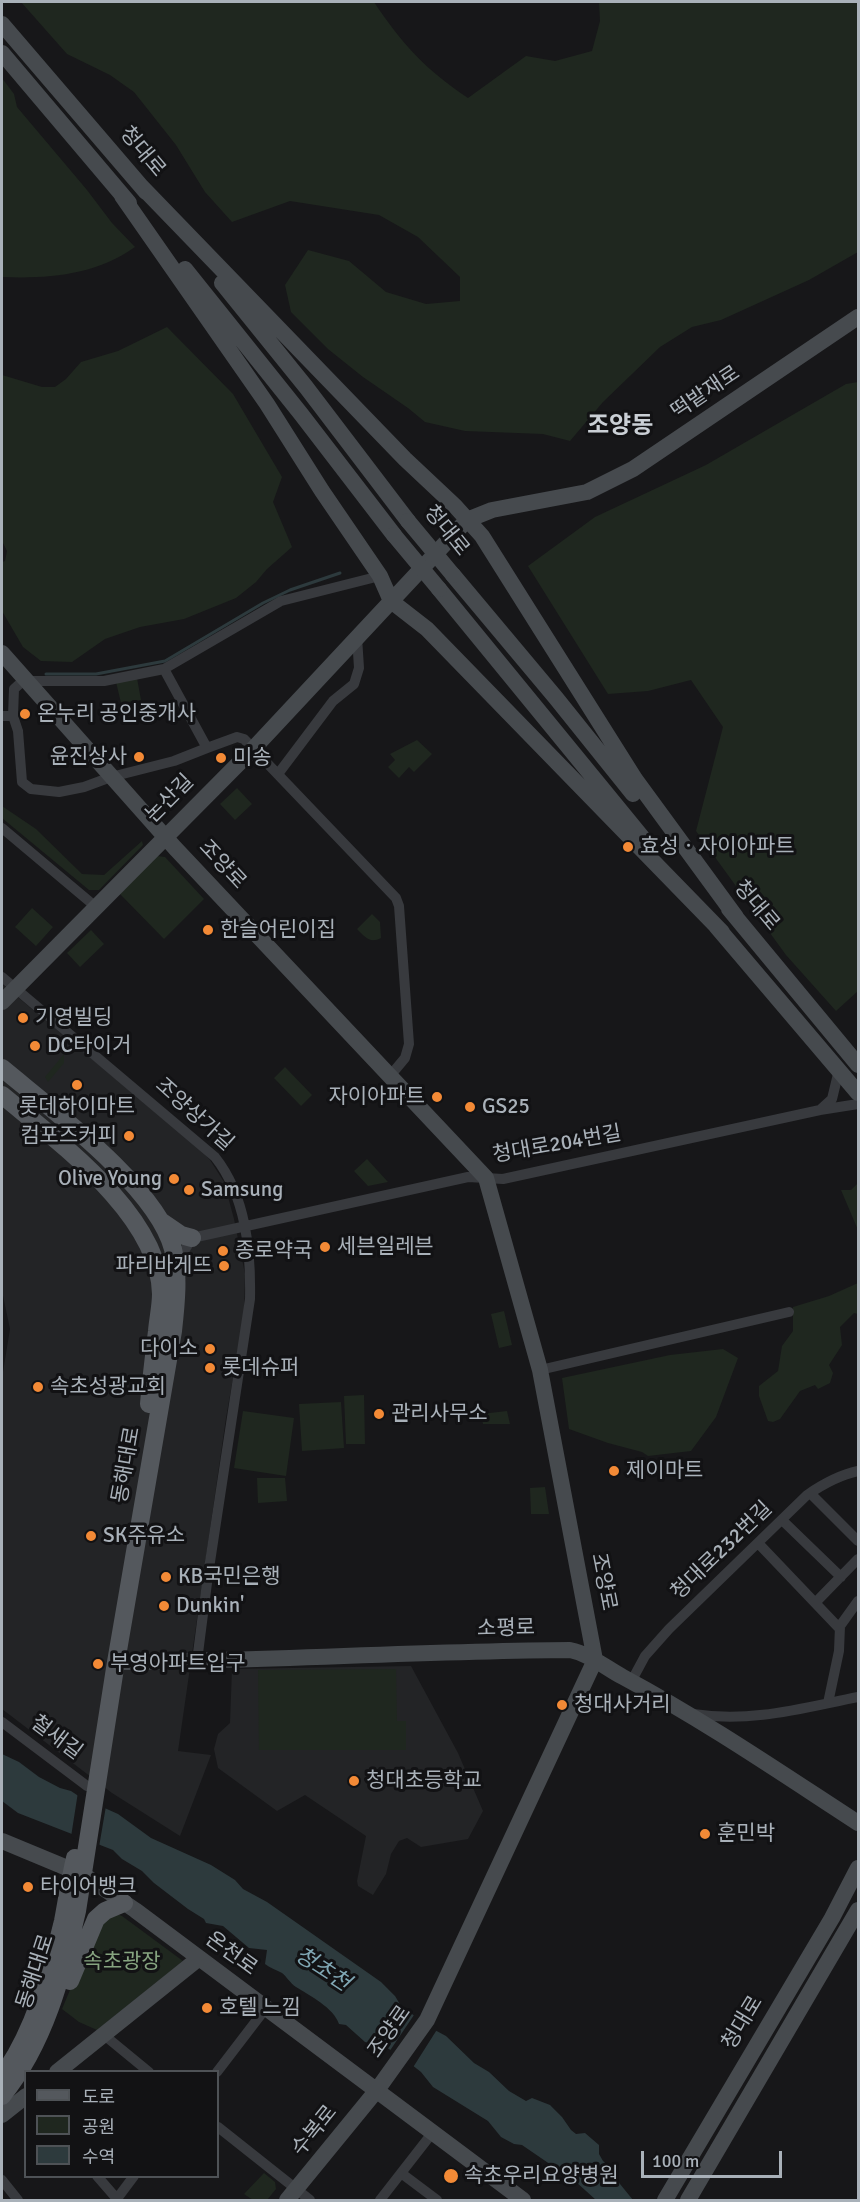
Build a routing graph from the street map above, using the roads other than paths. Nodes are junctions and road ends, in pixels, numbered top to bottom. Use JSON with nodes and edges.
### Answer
{"nodes":[{"id":1,"x":2,"y":18,"type":"edge"},
{"id":2,"x":2,"y":24,"type":"edge"},
{"id":3,"x":20,"y":44,"type":"junction"},
{"id":4,"x":2,"y":53,"type":"edge"},
{"id":5,"x":140,"y":185,"type":"junction"},
{"id":6,"x":122,"y":196,"type":"junction"},
{"id":7,"x":858,"y":317,"type":"edge"},
{"id":8,"x":467,"y":520,"type":"junction"},
{"id":9,"x":380,"y":576,"type":"junction"},
{"id":10,"x":391,"y":601,"type":"junction"},
{"id":11,"x":357,"y":637,"type":"junction"},
{"id":12,"x":4,"y":660,"type":"edge"},
{"id":13,"x":164,"y":669,"type":"junction"},
{"id":14,"x":26,"y":680,"type":"junction"},
{"id":15,"x":7,"y":716,"type":"edge"},
{"id":16,"x":207,"y":748,"type":"junction"},
{"id":17,"x":254,"y":748,"type":"junction"},
{"id":18,"x":278,"y":774,"type":"junction"},
{"id":19,"x":111,"y":777,"type":"junction"},
{"id":20,"x":2,"y":828,"type":"edge"},
{"id":21,"x":164,"y":836,"type":"junction"},
{"id":22,"x":96,"y":907,"type":"junction"},
{"id":23,"x":736,"y":917,"type":"junction"},
{"id":24,"x":722,"y":932,"type":"junction"},
{"id":25,"x":2,"y":977,"type":"edge"},
{"id":26,"x":15,"y":988,"type":"junction"},
{"id":27,"x":2,"y":1002,"type":"edge"},
{"id":28,"x":858,"y":1065,"type":"edge"},
{"id":29,"x":2,"y":1068,"type":"edge"},
{"id":30,"x":839,"y":1070,"type":"junction"},
{"id":31,"x":390,"y":1076,"type":"junction"},
{"id":32,"x":858,"y":1093,"type":"edge"},
{"id":33,"x":2,"y":1095,"type":"edge"},
{"id":34,"x":858,"y":1104,"type":"edge"},
{"id":35,"x":820,"y":1110,"type":"junction"},
{"id":36,"x":486,"y":1178,"type":"junction"},
{"id":37,"x":157,"y":1218,"type":"junction"},
{"id":38,"x":244,"y":1226,"type":"junction"},
{"id":39,"x":192,"y":1238,"type":"junction"},
{"id":40,"x":176,"y":1266,"type":"junction"},
{"id":41,"x":789,"y":1312,"type":"dead end"},
{"id":42,"x":540,"y":1370,"type":"junction"},
{"id":43,"x":858,"y":1471,"type":"edge"},
{"id":44,"x":810,"y":1493,"type":"junction"},
{"id":45,"x":782,"y":1520,"type":"junction"},
{"id":46,"x":858,"y":1541,"type":"edge"},
{"id":47,"x":758,"y":1543,"type":"junction"},
{"id":48,"x":858,"y":1559,"type":"edge"},
{"id":49,"x":841,"y":1577,"type":"junction"},
{"id":50,"x":858,"y":1601,"type":"edge"},
{"id":51,"x":816,"y":1602,"type":"junction"},
{"id":52,"x":840,"y":1629,"type":"junction"},
{"id":53,"x":595,"y":1660,"type":"junction"},
{"id":54,"x":111,"y":1661,"type":"junction"},
{"id":55,"x":197,"y":1661,"type":"junction"},
{"id":56,"x":631,"y":1682,"type":"junction"},
{"id":57,"x":858,"y":1697,"type":"edge"},
{"id":58,"x":828,"y":1703,"type":"junction"},
{"id":59,"x":690,"y":1714,"type":"junction"},
{"id":60,"x":2,"y":1722,"type":"edge"},
{"id":61,"x":90,"y":1790,"type":"junction"},
{"id":62,"x":858,"y":1823,"type":"edge"},
{"id":63,"x":2,"y":1840,"type":"edge"},
{"id":64,"x":858,"y":1868,"type":"edge"},
{"id":65,"x":78,"y":1872,"type":"junction"},
{"id":66,"x":124,"y":1903,"type":"junction"},
{"id":67,"x":858,"y":1910,"type":"edge"},
{"id":68,"x":198,"y":1959,"type":"junction"},
{"id":69,"x":266,"y":2008,"type":"junction"},
{"id":70,"x":104,"y":2035,"type":"junction"},
{"id":71,"x":26,"y":2061,"type":"junction"},
{"id":72,"x":60,"y":2070,"type":"edge"},
{"id":73,"x":147,"y":2070,"type":"edge"},
{"id":74,"x":218,"y":2070,"type":"edge"},
{"id":75,"x":2,"y":2076,"type":"edge"},
{"id":76,"x":377,"y":2090,"type":"junction"},
{"id":77,"x":2,"y":2096,"type":"edge"},
{"id":78,"x":24,"y":2098,"type":"edge"},
{"id":79,"x":2,"y":2115,"type":"edge"},
{"id":80,"x":219,"y":2128,"type":"edge"},
{"id":81,"x":433,"y":2132,"type":"junction"},
{"id":82,"x":401,"y":2173,"type":"junction"},
{"id":83,"x":99,"y":2178,"type":"edge"},
{"id":84,"x":133,"y":2178,"type":"edge"},
{"id":85,"x":2,"y":2180,"type":"edge"},
{"id":86,"x":292,"y":2195,"type":"edge"},
{"id":87,"x":668,"y":2195,"type":"edge"},
{"id":88,"x":18,"y":2200,"type":"edge"},
{"id":89,"x":116,"y":2200,"type":"edge"},
{"id":90,"x":310,"y":2200,"type":"edge"},
{"id":91,"x":380,"y":2200,"type":"edge"},
{"id":92,"x":437,"y":2200,"type":"edge"},
{"id":93,"x":523,"y":2200,"type":"edge"},
{"id":94,"x":688,"y":2200,"type":"edge"}],
"edges":[{"from":1,"to":3,"type":"street"},
{"from":2,"to":3,"type":"street","name":"청대로"},
{"from":3,"to":5,"type":"street","name":"청대로"},
{"from":4,"to":6,"type":"street","name":"청대로"},
{"from":5,"to":8,"type":"street"},
{"from":5,"to":23,"type":"street","name":"청대로","bridge":true},
{"from":6,"to":9,"type":"street"},
{"from":6,"to":24,"type":"street","name":"청대로","bridge":true},
{"from":7,"to":8,"type":"street","name":"떡밭재로"},
{"from":8,"to":10,"type":"street","name":"논산길"},
{"from":8,"to":23,"type":"street"},
{"from":9,"to":10,"type":"street"},
{"from":9,"to":13,"type":"street"},
{"from":10,"to":11,"type":"street","name":"논산길"},
{"from":10,"to":24,"type":"street"},
{"from":11,"to":17,"type":"street","name":"논산길"},
{"from":11,"to":18,"type":"street"},
{"from":12,"to":14,"type":"street","name":"조양로"},
{"from":13,"to":14,"type":"street"},
{"from":13,"to":16,"type":"street"},
{"from":14,"to":15,"type":"street"},
{"from":14,"to":19,"type":"street","name":"조양로"},
{"from":15,"to":19,"type":"street"},
{"from":16,"to":17,"type":"street"},
{"from":16,"to":19,"type":"street"},
{"from":17,"to":18,"type":"street"},
{"from":17,"to":21,"type":"street","name":"논산길"},
{"from":18,"to":31,"type":"street"},
{"from":19,"to":21,"type":"street","name":"조양로"},
{"from":20,"to":22,"type":"street"},
{"from":21,"to":22,"type":"street","name":"논산길"},
{"from":21,"to":31,"type":"street","name":"조양로"},
{"from":22,"to":26,"type":"street","name":"논산길"},
{"from":23,"to":28,"type":"street","name":"청대로"},
{"from":24,"to":30,"type":"street","name":"청대로"},
{"from":25,"to":26,"type":"street","name":"조양상가길"},
{"from":26,"to":27,"type":"street","name":"논산길"},
{"from":26,"to":38,"type":"street","name":"조양상가길"},
{"from":29,"to":37,"type":"main road","name":"동해대로"},
{"from":30,"to":32,"type":"street","name":"청대로"},
{"from":30,"to":35,"type":"street"},
{"from":31,"to":36,"type":"street","name":"조양로"},
{"from":33,"to":54,"type":"main road","name":"동해대로"},
{"from":34,"to":35,"type":"street","name":"청대로204번길"},
{"from":35,"to":36,"type":"street","name":"청대로204번길"},
{"from":36,"to":38,"type":"street","name":"청대로204번길"},
{"from":36,"to":42,"type":"street","name":"조양로"},
{"from":37,"to":39,"type":"main road"},
{"from":37,"to":40,"type":"main road","name":"동해대로"},
{"from":38,"to":39,"type":"street","name":"청대로204번길"},
{"from":38,"to":55,"type":"street","name":"조양상가길"},
{"from":39,"to":40,"type":"street"},
{"from":40,"to":54,"type":"main road","name":"동해대로"},
{"from":41,"to":42,"type":"street"},
{"from":42,"to":53,"type":"street","name":"조양로"},
{"from":43,"to":44,"type":"street","name":"청대로232번길"},
{"from":44,"to":45,"type":"street","name":"청대로232번길"},
{"from":44,"to":46,"type":"street"},
{"from":45,"to":47,"type":"street","name":"청대로232번길"},
{"from":45,"to":49,"type":"street"},
{"from":47,"to":51,"type":"street"},
{"from":47,"to":56,"type":"street","name":"청대로232번길"},
{"from":48,"to":49,"type":"street"},
{"from":49,"to":51,"type":"street"},
{"from":50,"to":52,"type":"street"},
{"from":51,"to":52,"type":"street"},
{"from":52,"to":58,"type":"street"},
{"from":53,"to":55,"type":"street","name":"소평로"},
{"from":53,"to":56,"type":"street","name":"소평로"},
{"from":53,"to":76,"type":"street","name":"조양로"},
{"from":54,"to":55,"type":"street","name":"소평로"},
{"from":54,"to":61,"type":"main road","name":"동해대로"},
{"from":56,"to":59,"type":"street","name":"소평로"},
{"from":57,"to":58,"type":"street"},
{"from":58,"to":59,"type":"street"},
{"from":59,"to":62,"type":"street","name":"소평로"},
{"from":60,"to":61,"type":"street","name":"철새길"},
{"from":61,"to":65,"type":"main road","name":"동해대로"},
{"from":63,"to":65,"type":"street","name":"온천로"},
{"from":64,"to":87,"type":"street","name":"청대로"},
{"from":65,"to":66,"type":"street","name":"온천로"},
{"from":65,"to":71,"type":"main road","name":"동해대로"},
{"from":65,"to":75,"type":"main road","name":"동해대로"},
{"from":66,"to":68,"type":"street","name":"온천로"},
{"from":66,"to":71,"type":"main road"},
{"from":67,"to":94,"type":"street","name":"청대로"},
{"from":68,"to":69,"type":"street","name":"온천로"},
{"from":68,"to":70,"type":"street"},
{"from":69,"to":74,"type":"street"},
{"from":69,"to":76,"type":"street","name":"온천로"},
{"from":70,"to":72,"type":"street"},
{"from":70,"to":73,"type":"street"},
{"from":71,"to":77,"type":"main road","name":"동해대로"},
{"from":76,"to":81,"type":"street","name":"온천로"},
{"from":76,"to":86,"type":"street","name":"수복로"},
{"from":78,"to":79,"type":"street"},
{"from":80,"to":86,"type":"street"},
{"from":81,"to":82,"type":"street"},
{"from":81,"to":93,"type":"street","name":"온천로"},
{"from":82,"to":91,"type":"street"},
{"from":82,"to":92,"type":"street"},
{"from":83,"to":89,"type":"street"},
{"from":84,"to":89,"type":"street"},
{"from":85,"to":88,"type":"street"},
{"from":86,"to":90,"type":"street"}]}
